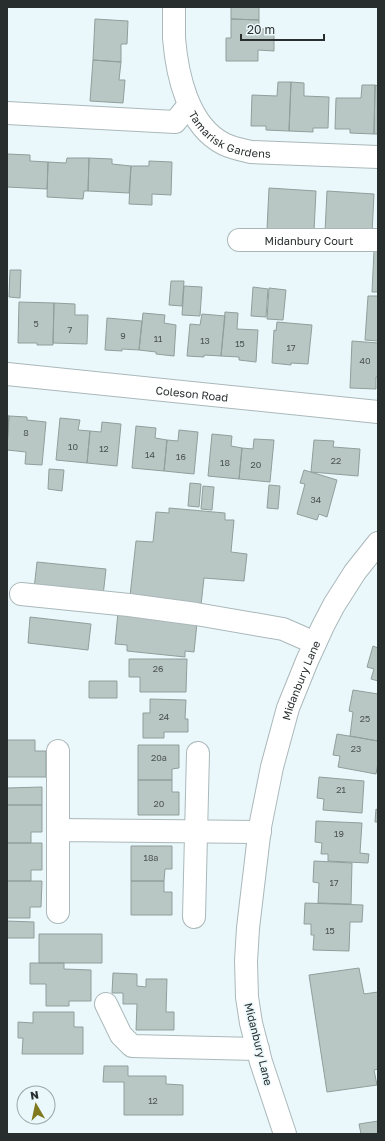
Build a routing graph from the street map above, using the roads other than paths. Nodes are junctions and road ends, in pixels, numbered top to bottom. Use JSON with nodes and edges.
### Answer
{"nodes":[{"id":1,"x":174,"y":7,"type":"edge"},
{"id":2,"x":189,"y":105,"type":"junction"},
{"id":3,"x":7,"y":113,"type":"edge"},
{"id":4,"x":378,"y":157,"type":"edge"},
{"id":5,"x":239,"y":240,"type":"dead end"},
{"id":6,"x":378,"y":240,"type":"edge"},
{"id":7,"x":7,"y":374,"type":"edge"},
{"id":8,"x":378,"y":412,"type":"edge"},
{"id":9,"x":378,"y":543,"type":"edge"},
{"id":10,"x":21,"y":594,"type":"dead end"},
{"id":11,"x":315,"y":642,"type":"junction"},
{"id":12,"x":58,"y":751,"type":"dead end"},
{"id":13,"x":198,"y":753,"type":"dead end"},
{"id":14,"x":58,"y":830,"type":"junction"},
{"id":15,"x":197,"y":832,"type":"junction"},
{"id":16,"x":260,"y":832,"type":"junction"},
{"id":17,"x":58,"y":912,"type":"dead end"},
{"id":18,"x":194,"y":917,"type":"dead end"},
{"id":19,"x":106,"y":1004,"type":"dead end"},
{"id":20,"x":258,"y":1049,"type":"junction"},
{"id":21,"x":285,"y":1134,"type":"edge"}],
"edges":[{"from":1,"to":2,"type":"street","name":"Tamarisk Gardens"},
{"from":2,"to":3,"type":"street"},
{"from":2,"to":4,"type":"street","name":"Tamarisk Gardens"},
{"from":5,"to":6,"type":"street","name":"Midanbury Court"},
{"from":7,"to":8,"type":"street","name":"Coleson Road"},
{"from":9,"to":11,"type":"street","name":"Midanbury Lane"},
{"from":10,"to":11,"type":"street"},
{"from":11,"to":16,"type":"street","name":"Midanbury Lane"},
{"from":12,"to":14,"type":"street"},
{"from":13,"to":15,"type":"street"},
{"from":14,"to":15,"type":"street"},
{"from":14,"to":17,"type":"street"},
{"from":15,"to":16,"type":"street"},
{"from":15,"to":18,"type":"street"},
{"from":16,"to":20,"type":"street","name":"Midanbury Lane"},
{"from":19,"to":20,"type":"street"},
{"from":20,"to":21,"type":"street","name":"Midanbury Lane"}]}
